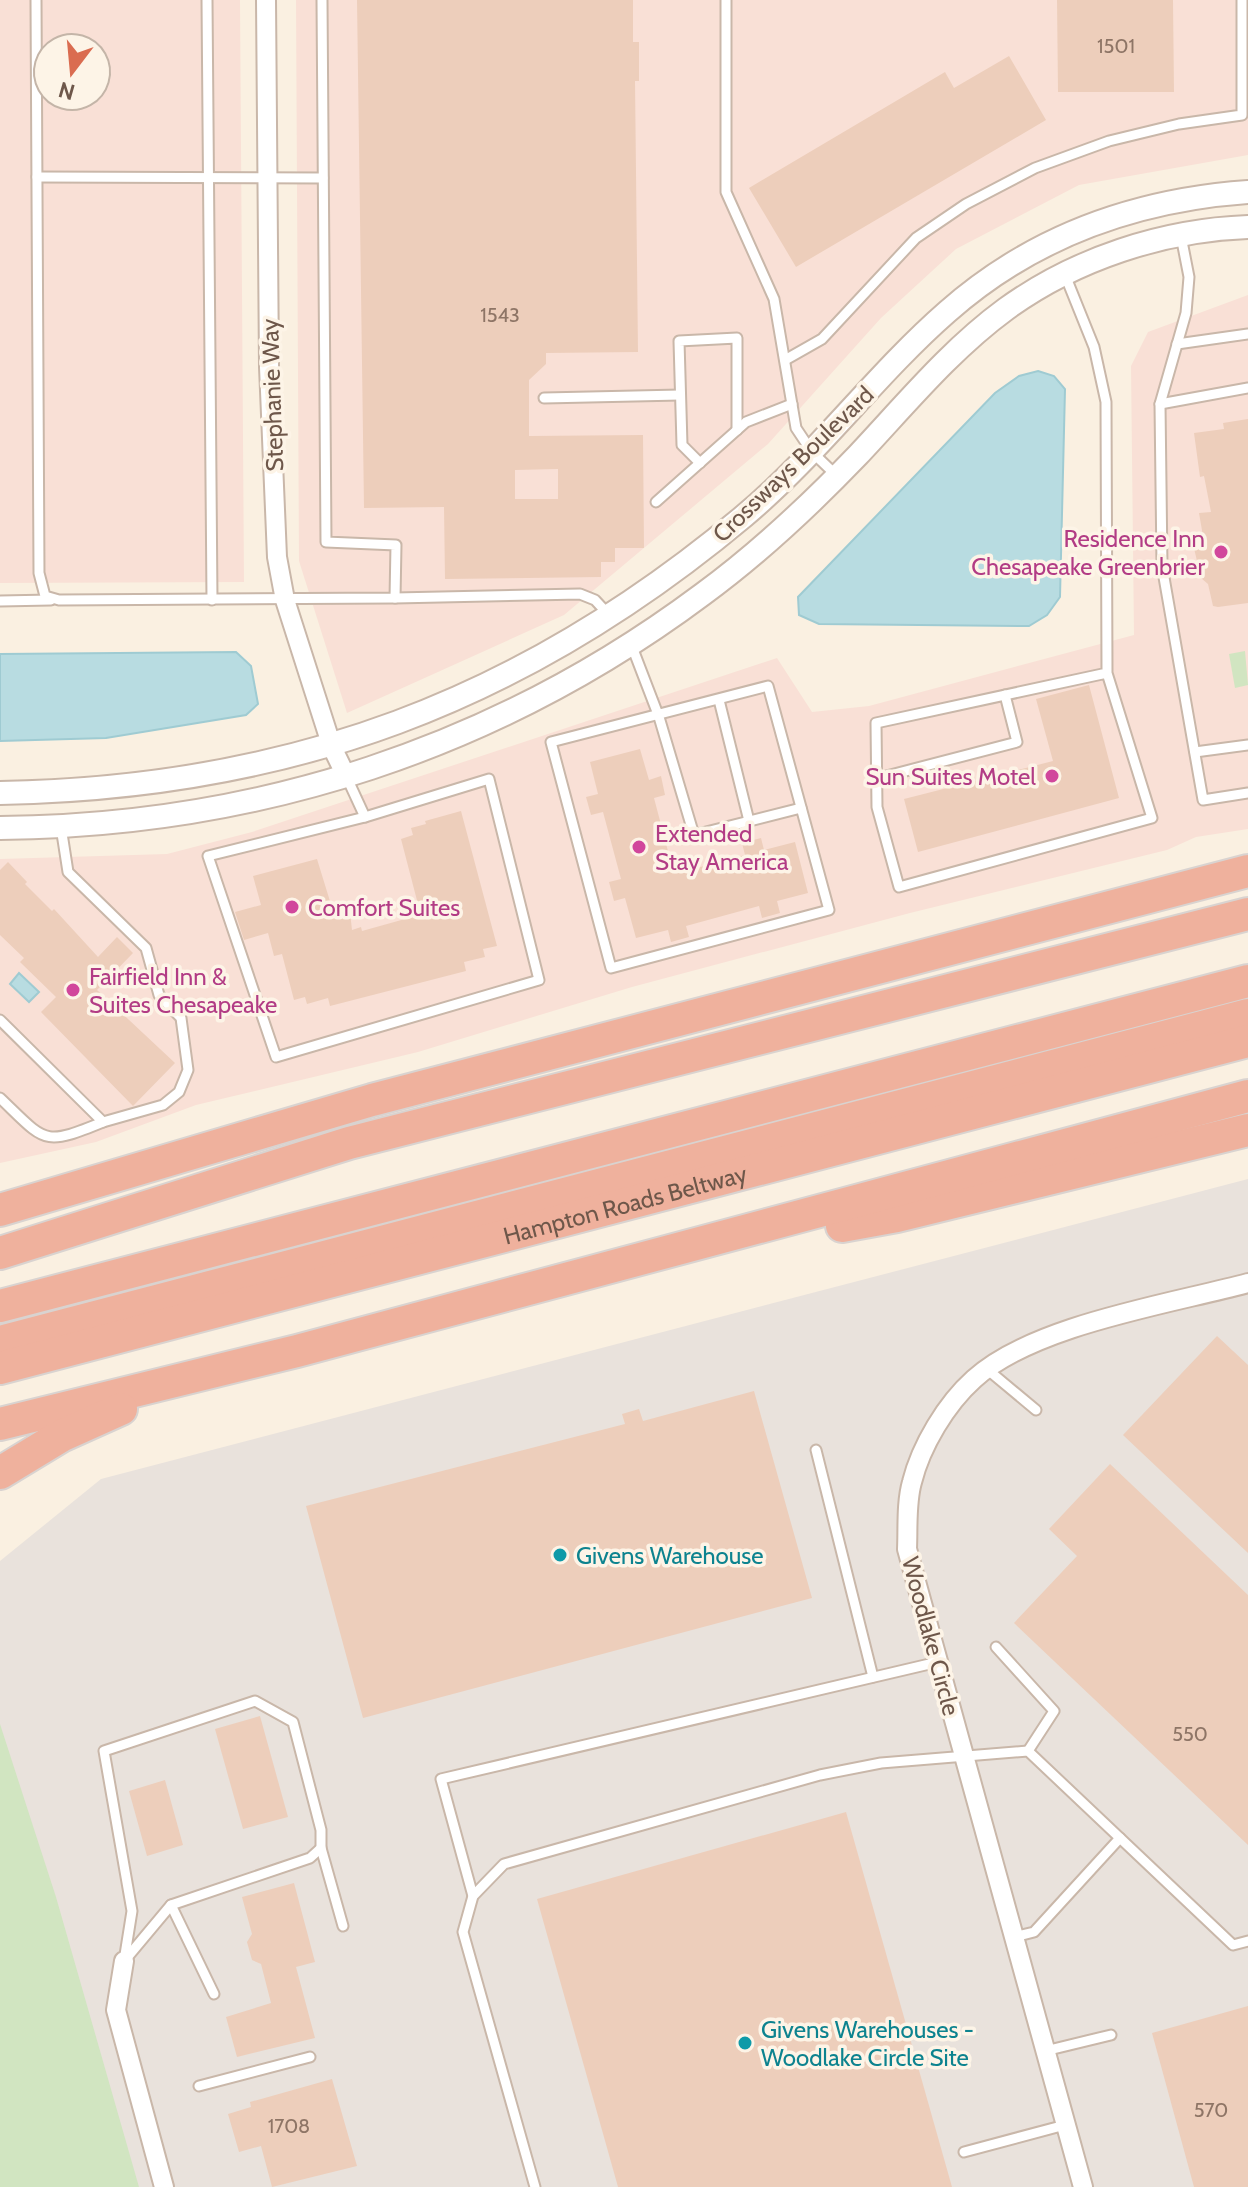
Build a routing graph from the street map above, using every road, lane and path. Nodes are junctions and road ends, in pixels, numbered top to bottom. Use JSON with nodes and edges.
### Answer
{"nodes":[{"id":1,"x":36,"y":0,"type":"edge"},
{"id":2,"x":207,"y":0,"type":"edge"},
{"id":3,"x":266,"y":0,"type":"edge"},
{"id":4,"x":322,"y":0,"type":"edge"},
{"id":5,"x":726,"y":0,"type":"edge"},
{"id":6,"x":1242,"y":0,"type":"edge"},
{"id":7,"x":1245,"y":14,"type":"edge"},
{"id":8,"x":267,"y":176,"type":"junction"},
{"id":9,"x":37,"y":177,"type":"junction"},
{"id":10,"x":209,"y":177,"type":"junction"},
{"id":11,"x":323,"y":178,"type":"junction"},
{"id":12,"x":1248,"y":192,"type":"edge"},
{"id":13,"x":1248,"y":227,"type":"edge"},
{"id":14,"x":1181,"y":234,"type":"junction"},
{"id":15,"x":1065,"y":275,"type":"junction"},
{"id":16,"x":1248,"y":334,"type":"edge"},
{"id":17,"x":1177,"y":344,"type":"junction"},
{"id":18,"x":785,"y":360,"type":"junction"},
{"id":19,"x":1248,"y":388,"type":"edge"},
{"id":20,"x":680,"y":395,"type":"junction"},
{"id":21,"x":544,"y":398,"type":"dead end"},
{"id":22,"x":792,"y":404,"type":"junction"},
{"id":23,"x":1160,"y":404,"type":"junction"},
{"id":24,"x":737,"y":430,"type":"junction"},
{"id":25,"x":812,"y":452,"type":"junction"},
{"id":26,"x":700,"y":463,"type":"junction"},
{"id":27,"x":837,"y":476,"type":"junction"},
{"id":28,"x":656,"y":502,"type":"dead end"},
{"id":29,"x":395,"y":598,"type":"junction"},
{"id":30,"x":59,"y":600,"type":"junction"},
{"id":31,"x":212,"y":600,"type":"junction"},
{"id":32,"x":285,"y":600,"type":"junction"},
{"id":33,"x":0,"y":601,"type":"edge"},
{"id":34,"x":611,"y":616,"type":"junction"},
{"id":35,"x":631,"y":644,"type":"junction"},
{"id":36,"x":1107,"y":673,"type":"junction"},
{"id":37,"x":1005,"y":695,"type":"junction"},
{"id":38,"x":719,"y":700,"type":"junction"},
{"id":39,"x":659,"y":717,"type":"junction"},
{"id":40,"x":1248,"y":745,"type":"edge"},
{"id":41,"x":332,"y":747,"type":"junction"},
{"id":42,"x":1195,"y":752,"type":"junction"},
{"id":43,"x":347,"y":778,"type":"junction"},
{"id":44,"x":875,"y":779,"type":"junction"},
{"id":45,"x":0,"y":793,"type":"edge"},
{"id":46,"x":1248,"y":793,"type":"edge"},
{"id":47,"x":801,"y":808,"type":"junction"},
{"id":48,"x":365,"y":817,"type":"junction"},
{"id":49,"x":749,"y":821,"type":"junction"},
{"id":50,"x":61,"y":827,"type":"junction"},
{"id":51,"x":0,"y":828,"type":"edge"},
{"id":52,"x":1248,"y":871,"type":"edge"},
{"id":53,"x":1248,"y":914,"type":"edge"},
{"id":54,"x":1248,"y":963,"type":"edge"},
{"id":55,"x":1248,"y":981,"type":"edge"},
{"id":56,"x":1248,"y":1015,"type":"edge"},
{"id":57,"x":0,"y":1020,"type":"edge"},
{"id":58,"x":1248,"y":1041,"type":"edge"},
{"id":59,"x":1248,"y":1063,"type":"edge"},
{"id":60,"x":1039,"y":1096,"type":"junction"},
{"id":61,"x":1248,"y":1096,"type":"edge"},
{"id":62,"x":0,"y":1098,"type":"edge"},
{"id":63,"x":103,"y":1122,"type":"junction"},
{"id":64,"x":1248,"y":1130,"type":"edge"},
{"id":65,"x":9,"y":1207,"type":"edge"},
{"id":66,"x":0,"y":1253,"type":"edge"},
{"id":67,"x":657,"y":1257,"type":"junction"},
{"id":68,"x":1248,"y":1283,"type":"edge"},
{"id":69,"x":0,"y":1285,"type":"edge"},
{"id":70,"x":0,"y":1306,"type":"edge"},
{"id":71,"x":0,"y":1342,"type":"edge"},
{"id":72,"x":297,"y":1351,"type":"junction"},
{"id":73,"x":0,"y":1368,"type":"edge"},
{"id":74,"x":988,"y":1370,"type":"junction"},
{"id":75,"x":1036,"y":1410,"type":"dead end"},
{"id":76,"x":0,"y":1424,"type":"edge"},
{"id":77,"x":816,"y":1450,"type":"dead end"},
{"id":78,"x":0,"y":1473,"type":"edge"},
{"id":79,"x":996,"y":1647,"type":"dead end"},
{"id":80,"x":938,"y":1662,"type":"junction"},
{"id":81,"x":873,"y":1677,"type":"junction"},
{"id":82,"x":1028,"y":1751,"type":"junction"},
{"id":83,"x":963,"y":1754,"type":"junction"},
{"id":84,"x":1120,"y":1838,"type":"junction"},
{"id":85,"x":321,"y":1848,"type":"junction"},
{"id":86,"x":473,"y":1896,"type":"junction"},
{"id":87,"x":171,"y":1905,"type":"junction"},
{"id":88,"x":343,"y":1926,"type":"dead end"},
{"id":89,"x":1014,"y":1937,"type":"junction"},
{"id":90,"x":1248,"y":1941,"type":"edge"},
{"id":91,"x":124,"y":1961,"type":"junction"},
{"id":92,"x":214,"y":1994,"type":"dead end"},
{"id":93,"x":1111,"y":2035,"type":"dead end"},
{"id":94,"x":1045,"y":2051,"type":"junction"},
{"id":95,"x":310,"y":2057,"type":"dead end"},
{"id":96,"x":199,"y":2086,"type":"dead end"},
{"id":97,"x":1065,"y":2125,"type":"junction"},
{"id":98,"x":964,"y":2152,"type":"dead end"},
{"id":99,"x":164,"y":2187,"type":"edge"},
{"id":100,"x":535,"y":2187,"type":"edge"},
{"id":101,"x":1083,"y":2187,"type":"edge"}],
"edges":[{"from":1,"to":9,"type":"lane"},
{"from":2,"to":10,"type":"lane"},
{"from":3,"to":8,"type":"street","name":"Stephanie Way"},
{"from":4,"to":11,"type":"lane"},
{"from":5,"to":18,"type":"lane"},
{"from":6,"to":7,"type":"lane"},
{"from":7,"to":18,"type":"lane"},
{"from":8,"to":10,"type":"lane"},
{"from":8,"to":11,"type":"lane"},
{"from":8,"to":32,"type":"street","name":"Stephanie Way"},
{"from":9,"to":10,"type":"lane"},
{"from":9,"to":30,"type":"lane"},
{"from":10,"to":31,"type":"lane"},
{"from":11,"to":29,"type":"lane"},
{"from":12,"to":25,"type":"street","name":"Crossways Boulevard"},
{"from":13,"to":14,"type":"street","name":"Crossways Boulevard"},
{"from":14,"to":15,"type":"street","name":"Crossways Boulevard"},
{"from":14,"to":17,"type":"lane"},
{"from":15,"to":27,"type":"street","name":"Crossways Boulevard"},
{"from":15,"to":36,"type":"lane"},
{"from":16,"to":17,"type":"lane"},
{"from":17,"to":23,"type":"lane"},
{"from":18,"to":22,"type":"lane"},
{"from":19,"to":23,"type":"lane"},
{"from":20,"to":21,"type":"lane"},
{"from":20,"to":24,"type":"lane"},
{"from":20,"to":26,"type":"lane"},
{"from":22,"to":24,"type":"lane"},
{"from":22,"to":25,"type":"lane"},
{"from":23,"to":42,"type":"lane"},
{"from":24,"to":26,"type":"lane"},
{"from":25,"to":27,"type":"lane"},
{"from":25,"to":34,"type":"street","name":"Crossways Boulevard"},
{"from":26,"to":28,"type":"lane"},
{"from":27,"to":35,"type":"street","name":"Crossways Boulevard"},
{"from":29,"to":32,"type":"lane"},
{"from":29,"to":34,"type":"lane"},
{"from":30,"to":31,"type":"lane"},
{"from":30,"to":33,"type":"lane"},
{"from":31,"to":32,"type":"lane"},
{"from":32,"to":41,"type":"street","name":"Stephanie Way"},
{"from":34,"to":41,"type":"street","name":"Crossways Boulevard"},
{"from":35,"to":39,"type":"lane"},
{"from":35,"to":43,"type":"street","name":"Crossways Boulevard"},
{"from":36,"to":37,"type":"lane"},
{"from":36,"to":44,"type":"lane"},
{"from":37,"to":44,"type":"lane"},
{"from":37,"to":44,"type":"lane"},
{"from":38,"to":39,"type":"lane"},
{"from":38,"to":47,"type":"lane"},
{"from":38,"to":49,"type":"lane"},
{"from":39,"to":47,"type":"lane"},
{"from":39,"to":49,"type":"lane"},
{"from":40,"to":42,"type":"lane"},
{"from":41,"to":43,"type":"street","name":"Stephanie Way"},
{"from":41,"to":45,"type":"street","name":"Crossways Boulevard"},
{"from":42,"to":46,"type":"lane"},
{"from":43,"to":48,"type":"lane"},
{"from":43,"to":50,"type":"street","name":"Crossways Boulevard"},
{"from":47,"to":49,"type":"lane"},
{"from":48,"to":48,"type":"lane"},
{"from":50,"to":51,"type":"street","name":"Crossways Boulevard"},
{"from":50,"to":63,"type":"lane"},
{"from":52,"to":65,"type":"highway"},
{"from":53,"to":66,"type":"highway"},
{"from":54,"to":69,"type":"highway"},
{"from":55,"to":70,"type":"highway"},
{"from":56,"to":71,"type":"highway"},
{"from":57,"to":63,"type":"lane"},
{"from":58,"to":60,"type":"highway","name":"Hampton Roads Beltway"},
{"from":59,"to":60,"type":"highway"},
{"from":60,"to":73,"type":"highway","name":"Hampton Roads Beltway"},
{"from":61,"to":67,"type":"highway"},
{"from":62,"to":63,"type":"lane"},
{"from":64,"to":67,"type":"highway"},
{"from":67,"to":72,"type":"highway"},
{"from":68,"to":74,"type":"street","name":"Woodlake Circle"},
{"from":72,"to":76,"type":"highway"},
{"from":72,"to":78,"type":"highway"},
{"from":74,"to":75,"type":"lane"},
{"from":74,"to":80,"type":"street","name":"Woodlake Circle"},
{"from":77,"to":81,"type":"lane"},
{"from":79,"to":82,"type":"lane"},
{"from":80,"to":81,"type":"lane"},
{"from":80,"to":83,"type":"street","name":"Woodlake Circle"},
{"from":81,"to":86,"type":"lane"},
{"from":82,"to":83,"type":"lane"},
{"from":82,"to":84,"type":"lane"},
{"from":83,"to":86,"type":"lane"},
{"from":83,"to":89,"type":"street","name":"Woodlake Circle"},
{"from":84,"to":89,"type":"lane"},
{"from":84,"to":90,"type":"lane"},
{"from":85,"to":87,"type":"lane"},
{"from":85,"to":88,"type":"lane"},
{"from":85,"to":91,"type":"lane"},
{"from":86,"to":100,"type":"lane"},
{"from":87,"to":91,"type":"lane"},
{"from":87,"to":92,"type":"lane"},
{"from":89,"to":94,"type":"street","name":"Woodlake Circle"},
{"from":91,"to":99,"type":"street"},
{"from":93,"to":94,"type":"lane"},
{"from":94,"to":97,"type":"street","name":"Woodlake Circle"},
{"from":95,"to":96,"type":"lane"},
{"from":97,"to":98,"type":"lane"},
{"from":97,"to":101,"type":"street","name":"Woodlake Circle"}]}
